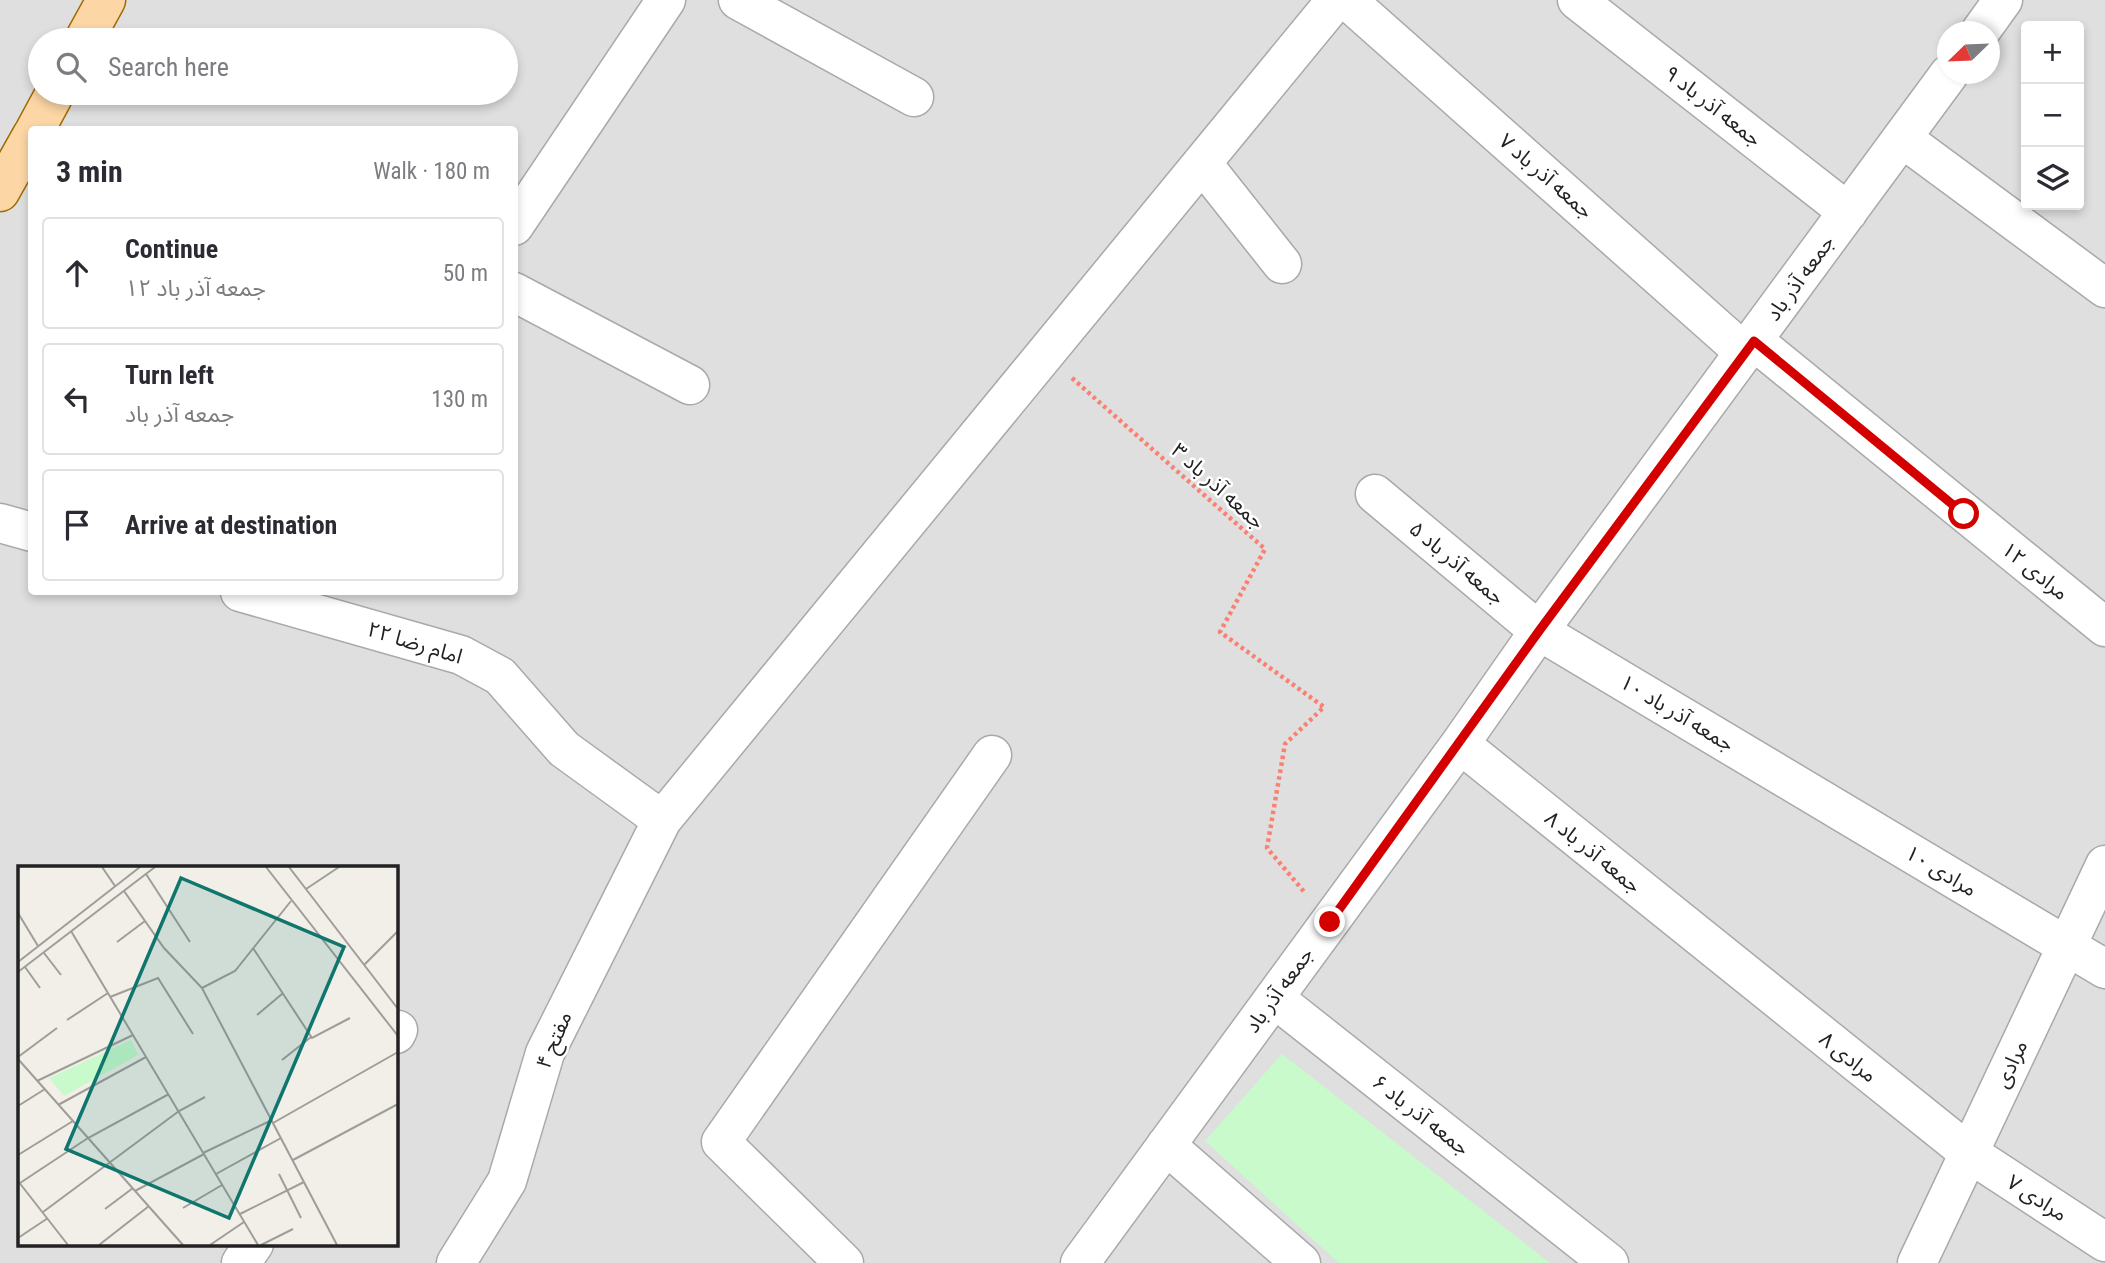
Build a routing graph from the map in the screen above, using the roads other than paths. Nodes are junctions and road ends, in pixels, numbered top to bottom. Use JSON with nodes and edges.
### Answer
{"nodes":[{"id":1,"x":106,"y":0,"type":"edge"},
{"id":2,"x":666,"y":0,"type":"edge"},
{"id":3,"x":738,"y":0,"type":"edge"},
{"id":4,"x":1336,"y":0,"type":"edge"},
{"id":5,"x":1347,"y":0,"type":"edge"},
{"id":6,"x":1577,"y":0,"type":"edge"},
{"id":7,"x":2003,"y":0,"type":"edge"},
{"id":8,"x":1988,"y":21,"type":"edge"},
{"id":9,"x":91,"y":28,"type":"edge"},
{"id":10,"x":1942,"y":84,"type":"edge"},
{"id":11,"x":914,"y":97,"type":"dead end"},
{"id":12,"x":49,"y":105,"type":"edge"},
{"id":13,"x":37,"y":126,"type":"edge"},
{"id":14,"x":1902,"y":138,"type":"junction"},
{"id":15,"x":28,"y":142,"type":"edge"},
{"id":16,"x":1202,"y":163,"type":"junction"},
{"id":17,"x":0,"y":192,"type":"edge"},
{"id":18,"x":1848,"y":212,"type":"junction"},
{"id":19,"x":518,"y":220,"type":"edge"},
{"id":20,"x":1282,"y":264,"type":"dead end"},
{"id":21,"x":2105,"y":288,"type":"edge"},
{"id":22,"x":518,"y":294,"type":"edge"},
{"id":23,"x":1750,"y":347,"type":"junction"},
{"id":24,"x":690,"y":385,"type":"dead end"},
{"id":25,"x":1375,"y":494,"type":"dead end"},
{"id":26,"x":1964,"y":514,"type":"joint"},
{"id":27,"x":0,"y":523,"type":"edge"},
{"id":28,"x":28,"y":531,"type":"edge"},
{"id":29,"x":261,"y":595,"type":"edge"},
{"id":30,"x":2105,"y":627,"type":"edge"},
{"id":31,"x":1539,"y":631,"type":"junction"},
{"id":32,"x":1460,"y":744,"type":"junction"},
{"id":33,"x":992,"y":755,"type":"dead end"},
{"id":34,"x":1815,"y":796,"type":"joint"},
{"id":35,"x":662,"y":820,"type":"junction"},
{"id":36,"x":2105,"y":865,"type":"edge"},
{"id":37,"x":2067,"y":946,"type":"junction"},
{"id":38,"x":1726,"y":960,"type":"joint"},
{"id":39,"x":2105,"y":969,"type":"edge"},
{"id":40,"x":1274,"y":998,"type":"junction"},
{"id":41,"x":1166,"y":1145,"type":"junction"},
{"id":42,"x":1969,"y":1153,"type":"junction"},
{"id":43,"x":2105,"y":1242,"type":"edge"},
{"id":44,"x":253,"y":1246,"type":"edge"},
{"id":45,"x":241,"y":1263,"type":"edge"},
{"id":46,"x":456,"y":1263,"type":"edge"},
{"id":47,"x":844,"y":1263,"type":"edge"},
{"id":48,"x":1080,"y":1263,"type":"edge"},
{"id":49,"x":1301,"y":1263,"type":"edge"},
{"id":50,"x":1609,"y":1263,"type":"edge"},
{"id":51,"x":1917,"y":1263,"type":"edge"}],
"edges":[{"from":1,"to":9,"type":"main road"},
{"from":2,"to":19,"type":"street"},
{"from":3,"to":11,"type":"street"},
{"from":4,"to":16,"type":"street","name":"مفتح ۴"},
{"from":5,"to":23,"type":"street","name":"جمعه آذر باد ۷"},
{"from":6,"to":18,"type":"street","name":"جمعه آذر باد ۹"},
{"from":7,"to":8,"type":"street"},
{"from":10,"to":14,"type":"street","name":"جمعه آذر باد"},
{"from":12,"to":13,"type":"main road"},
{"from":14,"to":18,"type":"street","name":"جمعه آذر باد"},
{"from":14,"to":21,"type":"street"},
{"from":15,"to":17,"type":"main road"},
{"from":16,"to":20,"type":"street"},
{"from":16,"to":35,"type":"street","name":"مفتح ۴"},
{"from":18,"to":23,"type":"street","name":"جمعه آذر باد"},
{"from":22,"to":24,"type":"street"},
{"from":23,"to":26,"type":"street","name":"جمعه آذر باد ۷"},
{"from":23,"to":31,"type":"street","name":"جمعه آذر باد"},
{"from":25,"to":31,"type":"street","name":"جمعه آذر باد ۵"},
{"from":26,"to":30,"type":"street","name":"مرادی ۱۲"},
{"from":27,"to":28,"type":"street"},
{"from":29,"to":35,"type":"street","name":"امام رضا ۲۲"},
{"from":31,"to":32,"type":"street","name":"جمعه آذر باد"},
{"from":31,"to":34,"type":"street","name":"جمعه آذر باد ۱۰"},
{"from":32,"to":38,"type":"street","name":"جمعه آذر باد ۸"},
{"from":32,"to":40,"type":"street","name":"جمعه آذر باد"},
{"from":33,"to":47,"type":"street"},
{"from":34,"to":37,"type":"street","name":"مرادی ۱۰"},
{"from":35,"to":46,"type":"street","name":"مفتح ۴"},
{"from":36,"to":37,"type":"street","name":"مرادی"},
{"from":37,"to":39,"type":"street","name":"مرادی ۱۰"},
{"from":37,"to":42,"type":"street","name":"مرادی"},
{"from":38,"to":42,"type":"street","name":"مرادی ۸"},
{"from":40,"to":41,"type":"street","name":"جمعه آذر باد"},
{"from":40,"to":50,"type":"street","name":"جمعه آذر باد ۶"},
{"from":41,"to":48,"type":"street","name":"جمعه آذر باد"},
{"from":41,"to":49,"type":"street"},
{"from":42,"to":43,"type":"street","name":"مرادی ۷"},
{"from":42,"to":51,"type":"street","name":"مرادی"},
{"from":44,"to":45,"type":"street"}]}
